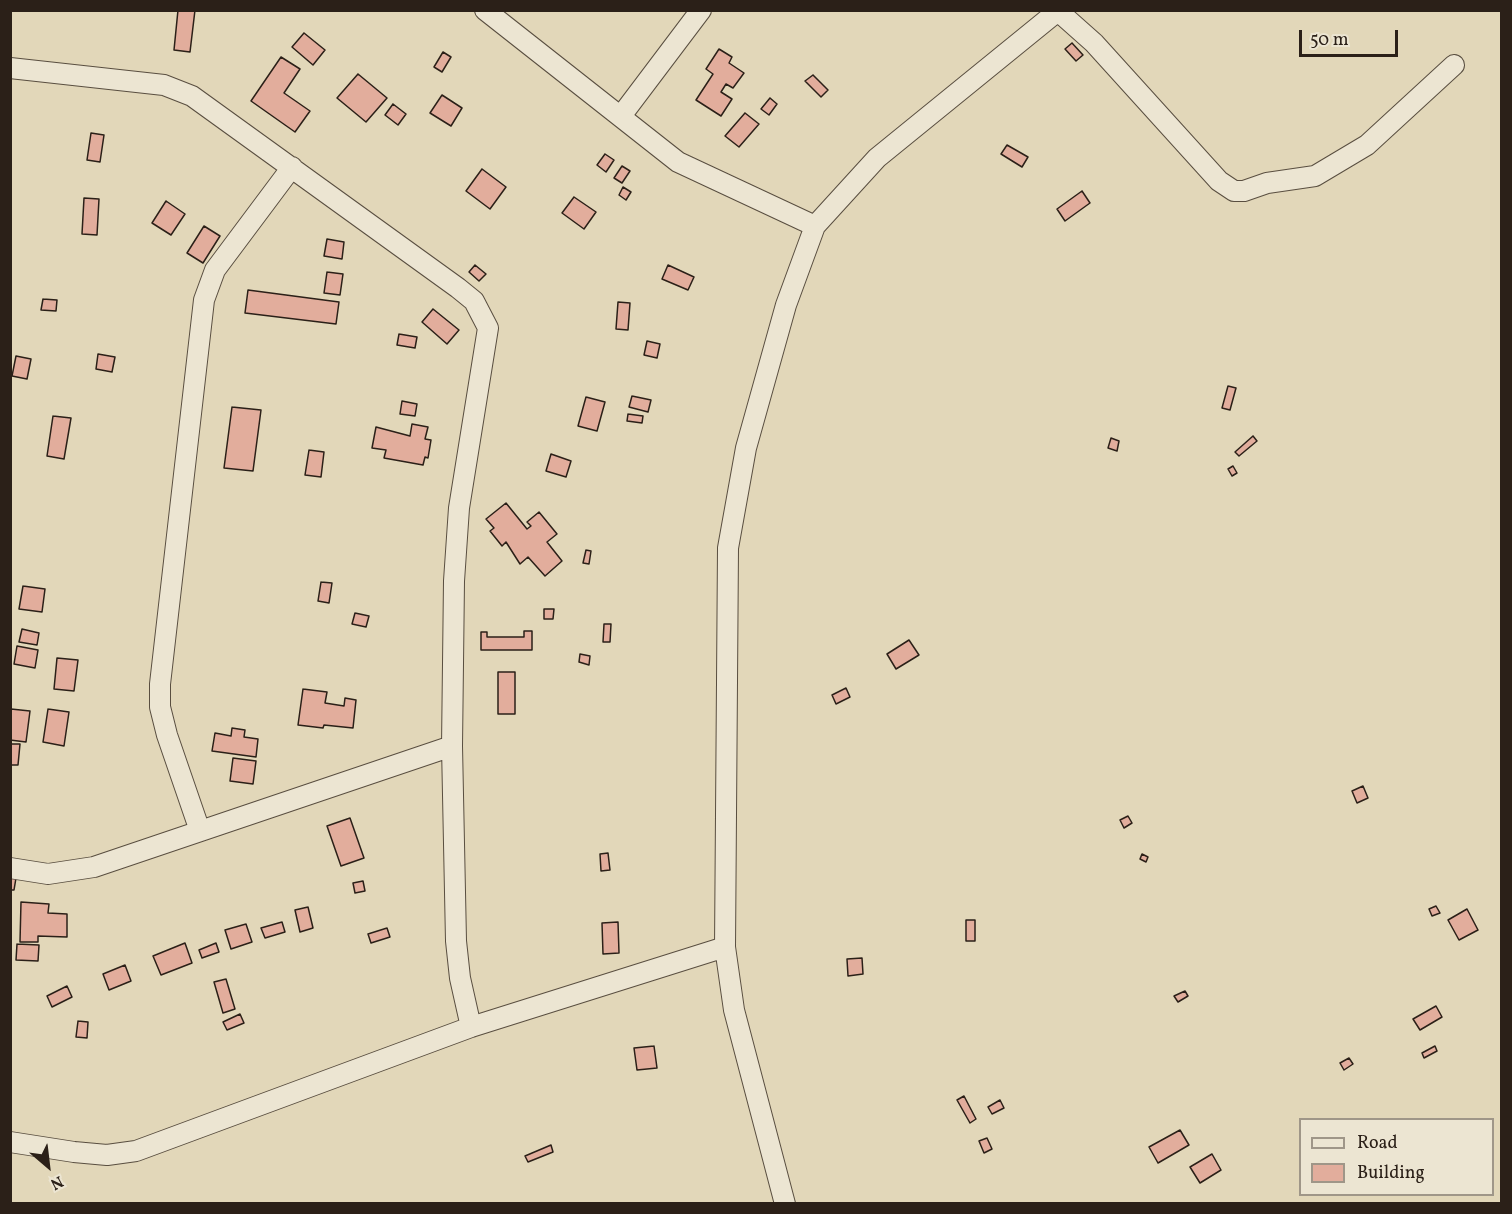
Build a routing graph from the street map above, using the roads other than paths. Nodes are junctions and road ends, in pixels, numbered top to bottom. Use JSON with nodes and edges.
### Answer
{"nodes":[{"id":1,"x":485,"y":10,"type":"edge"},
{"id":2,"x":701,"y":10,"type":"edge"},
{"id":3,"x":1059,"y":11,"type":"edge"},
{"id":4,"x":1454,"y":65,"type":"dead end"},
{"id":5,"x":10,"y":68,"type":"edge"},
{"id":6,"x":621,"y":116,"type":"junction"},
{"id":7,"x":292,"y":167,"type":"junction"},
{"id":8,"x":814,"y":226,"type":"junction"},
{"id":9,"x":452,"y":746,"type":"junction"},
{"id":10,"x":200,"y":831,"type":"junction"},
{"id":11,"x":10,"y":868,"type":"edge"},
{"id":12,"x":725,"y":947,"type":"junction"},
{"id":13,"x":471,"y":1027,"type":"junction"},
{"id":14,"x":10,"y":1142,"type":"edge"},
{"id":15,"x":784,"y":1203,"type":"edge"}],
"edges":[{"from":1,"to":6,"type":"street"},
{"from":2,"to":6,"type":"street"},
{"from":3,"to":4,"type":"street"},
{"from":3,"to":8,"type":"street"},
{"from":5,"to":7,"type":"street"},
{"from":6,"to":8,"type":"street"},
{"from":7,"to":9,"type":"street"},
{"from":7,"to":10,"type":"street"},
{"from":8,"to":12,"type":"street"},
{"from":9,"to":10,"type":"street"},
{"from":9,"to":13,"type":"street"},
{"from":10,"to":11,"type":"street"},
{"from":12,"to":13,"type":"street"},
{"from":12,"to":15,"type":"street"},
{"from":13,"to":14,"type":"street"}]}
